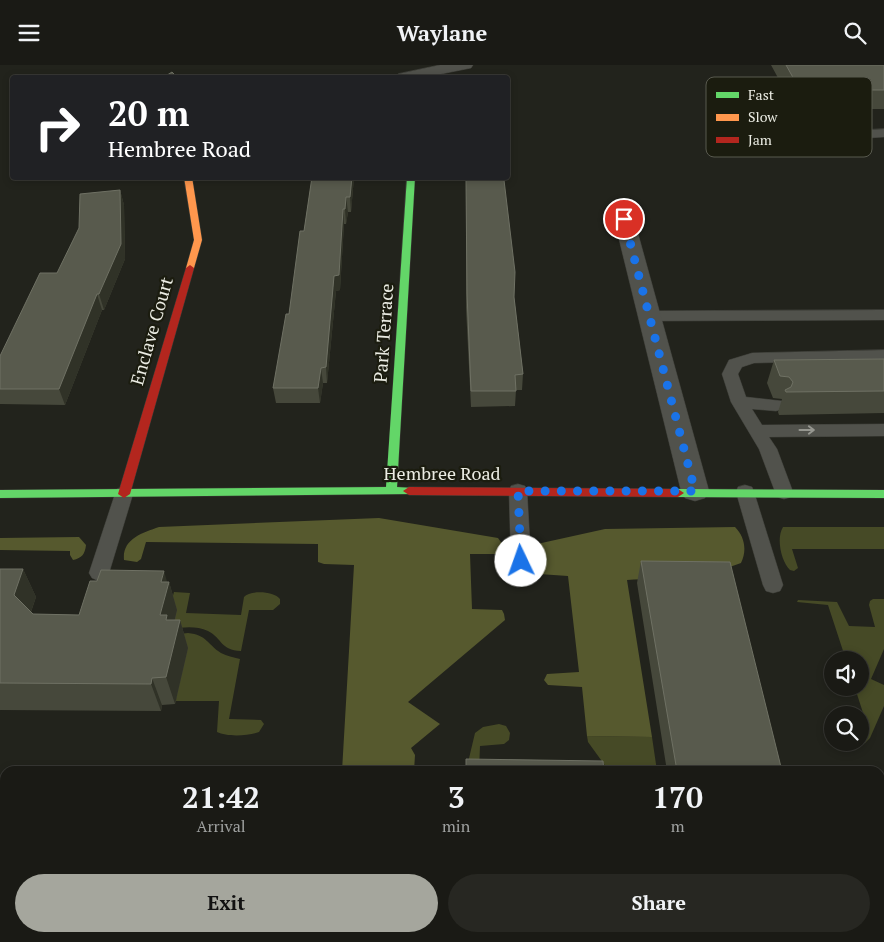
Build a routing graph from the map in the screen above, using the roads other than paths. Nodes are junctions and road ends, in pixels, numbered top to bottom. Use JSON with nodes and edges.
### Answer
{"nodes":[{"id":1,"x":465,"y":65,"type":"edge"},
{"id":2,"x":414,"y":75,"type":"edge"},
{"id":3,"x":188,"y":180,"type":"edge"},
{"id":4,"x":411,"y":180,"type":"edge"},
{"id":5,"x":624,"y":219,"type":"dead end"},
{"id":6,"x":884,"y":315,"type":"edge"},
{"id":7,"x":650,"y":316,"type":"junction"},
{"id":8,"x":884,"y":355,"type":"edge"},
{"id":9,"x":739,"y":402,"type":"junction"},
{"id":10,"x":776,"y":405,"type":"dead end"},
{"id":11,"x":884,"y":430,"type":"edge"},
{"id":12,"x":759,"y":431,"type":"junction"},
{"id":13,"x":391,"y":491,"type":"junction"},
{"id":14,"x":518,"y":491,"type":"junction"},
{"id":15,"x":695,"y":491,"type":"junction"},
{"id":16,"x":745,"y":492,"type":"junction"},
{"id":17,"x":784,"y":492,"type":"junction"},
{"id":18,"x":0,"y":494,"type":"edge"},
{"id":19,"x":124,"y":494,"type":"junction"},
{"id":20,"x":884,"y":494,"type":"edge"},
{"id":21,"x":521,"y":561,"type":"dead end"},
{"id":22,"x":99,"y":573,"type":"edge"},
{"id":23,"x":773,"y":585,"type":"dead end"}],
"edges":[{"from":1,"to":2,"type":"street"},
{"from":3,"to":19,"type":"street","name":"Enclave Court"},
{"from":4,"to":13,"type":"street","name":"Park Terrace"},
{"from":5,"to":7,"type":"street"},
{"from":6,"to":7,"type":"lane"},
{"from":7,"to":15,"type":"street"},
{"from":8,"to":9,"type":"lane"},
{"from":9,"to":10,"type":"lane"},
{"from":9,"to":12,"type":"lane"},
{"from":12,"to":11,"type":"lane","one_way":true},
{"from":12,"to":17,"type":"lane"},
{"from":13,"to":14,"type":"street","name":"Hembree Road"},
{"from":13,"to":19,"type":"street","name":"Hembree Road"},
{"from":14,"to":15,"type":"street","name":"Hembree Road"},
{"from":14,"to":21,"type":"lane"},
{"from":15,"to":16,"type":"street","name":"Hembree Road"},
{"from":16,"to":17,"type":"street","name":"Hembree Road"},
{"from":16,"to":23,"type":"lane"},
{"from":17,"to":20,"type":"street","name":"Hembree Road"},
{"from":18,"to":19,"type":"street","name":"Hembree Road"},
{"from":19,"to":22,"type":"lane"}]}
